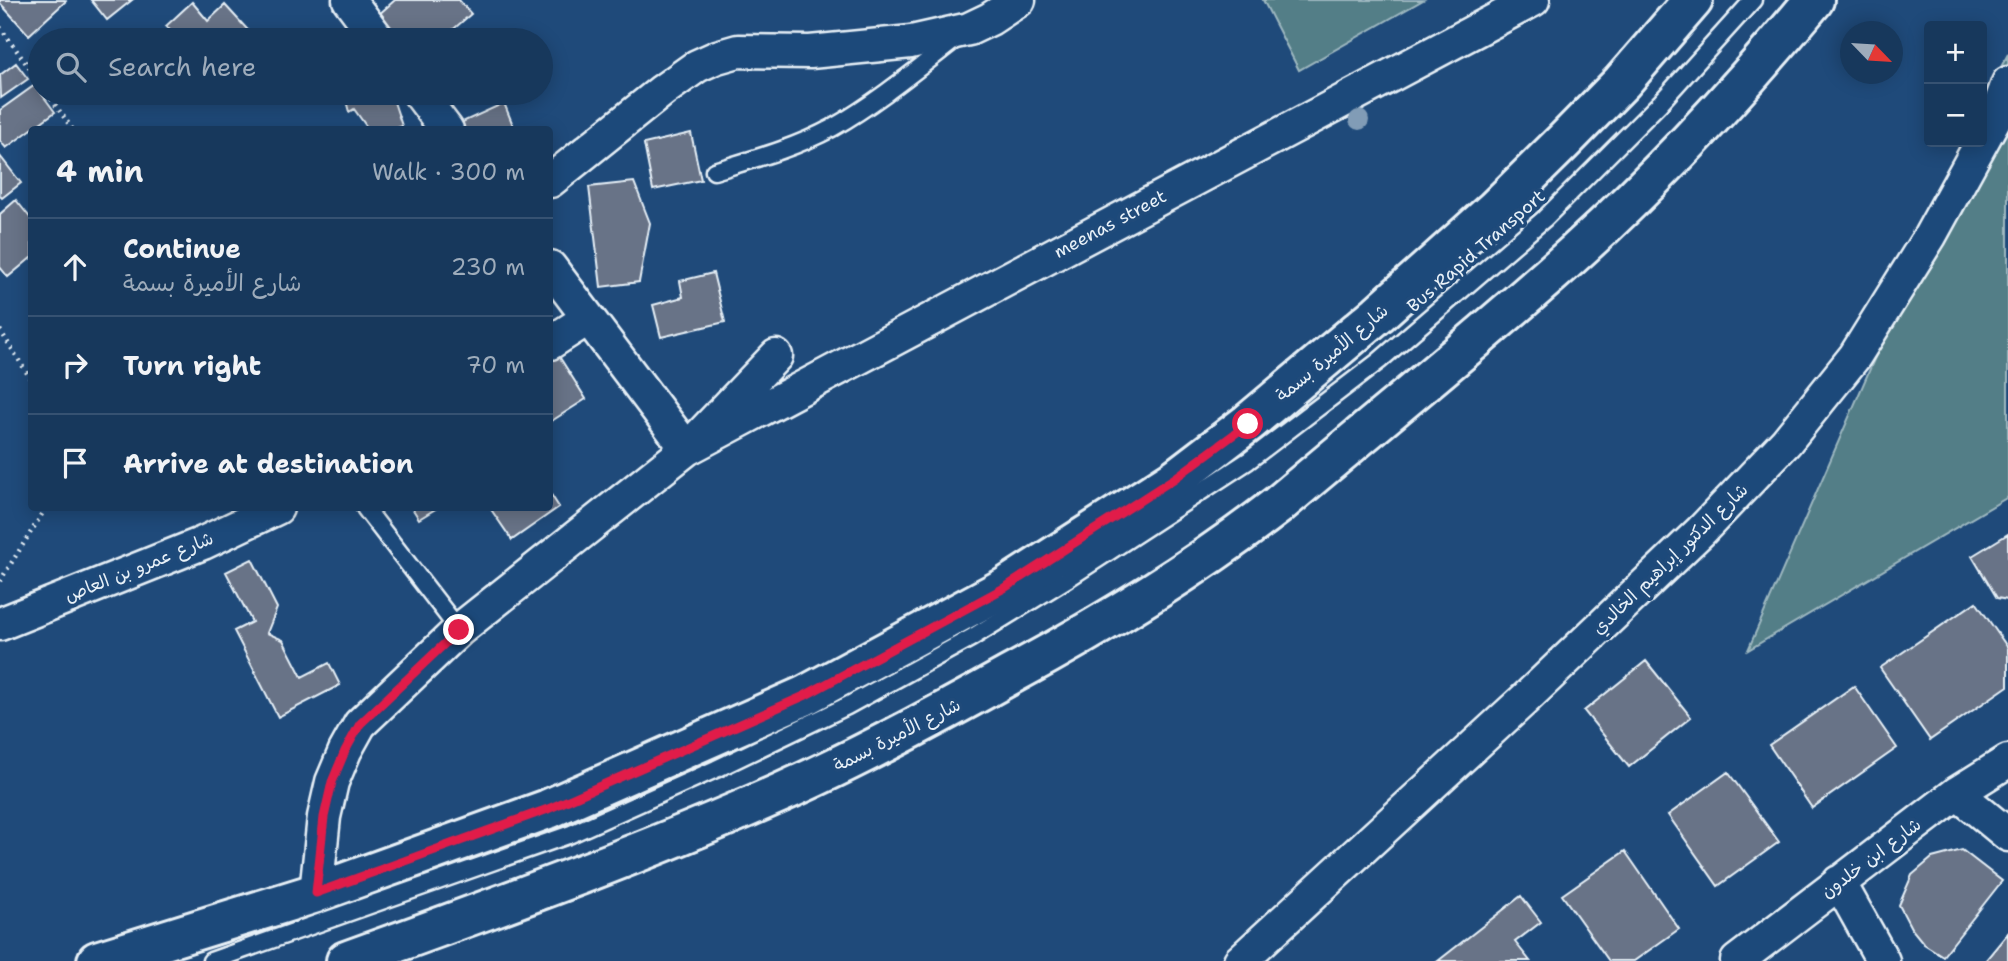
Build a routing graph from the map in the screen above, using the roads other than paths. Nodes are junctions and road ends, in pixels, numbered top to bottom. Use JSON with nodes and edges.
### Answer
{"nodes":[{"id":1,"x":349,"y":0,"type":"edge"},
{"id":2,"x":1019,"y":0,"type":"edge"},
{"id":3,"x":1533,"y":0,"type":"edge"},
{"id":4,"x":1693,"y":0,"type":"edge"},
{"id":5,"x":1753,"y":0,"type":"edge"},
{"id":6,"x":1814,"y":0,"type":"edge"},
{"id":7,"x":370,"y":28,"type":"edge"},
{"id":8,"x":969,"y":29,"type":"junction"},
{"id":9,"x":2008,"y":83,"type":"edge"},
{"id":10,"x":428,"y":105,"type":"edge"},
{"id":11,"x":444,"y":126,"type":"edge"},
{"id":12,"x":715,"y":171,"type":"dead end"},
{"id":13,"x":553,"y":179,"type":"edge"},
{"id":14,"x":553,"y":271,"type":"edge"},
{"id":15,"x":587,"y":318,"type":"junction"},
{"id":16,"x":553,"y":341,"type":"edge"},
{"id":17,"x":776,"y":356,"type":"dead end"},
{"id":18,"x":687,"y":449,"type":"junction"},
{"id":19,"x":270,"y":511,"type":"edge"},
{"id":20,"x":367,"y":511,"type":"edge"},
{"id":21,"x":0,"y":624,"type":"edge"},
{"id":22,"x":459,"y":630,"type":"junction"},
{"id":23,"x":2008,"y":761,"type":"edge"},
{"id":24,"x":1957,"y":793,"type":"junction"},
{"id":25,"x":2008,"y":835,"type":"edge"},
{"id":26,"x":1839,"y":882,"type":"junction"},
{"id":27,"x":316,"y":893,"type":"junction"},
{"id":28,"x":97,"y":961,"type":"edge"},
{"id":29,"x":211,"y":961,"type":"edge"},
{"id":30,"x":346,"y":961,"type":"edge"},
{"id":31,"x":1240,"y":961,"type":"edge"},
{"id":32,"x":1737,"y":961,"type":"edge"},
{"id":33,"x":1883,"y":961,"type":"edge"}],
"edges":[{"from":1,"to":7,"type":"street"},
{"from":2,"to":8,"type":"street"},
{"from":3,"to":18,"type":"street","name":"meenas street"},
{"from":4,"to":27,"type":"main road","name":"شارع الأميرة بسمة"},
{"from":5,"to":29,"type":"lane","name":"Bus Rapid Transport"},
{"from":6,"to":30,"type":"main road","name":"شارع الأميرة بسمة"},
{"from":8,"to":12,"type":"lane"},
{"from":8,"to":13,"type":"street"},
{"from":9,"to":31,"type":"street","name":"شارع الدكتور إبراهيم الخالدي"},
{"from":10,"to":11,"type":"street"},
{"from":14,"to":15,"type":"street"},
{"from":15,"to":16,"type":"street"},
{"from":15,"to":18,"type":"street"},
{"from":17,"to":18,"type":"street"},
{"from":18,"to":22,"type":"street"},
{"from":19,"to":21,"type":"street","name":"شارع عمرو بن العاص"},
{"from":20,"to":22,"type":"lane"},
{"from":22,"to":27,"type":"street"},
{"from":23,"to":24,"type":"street","name":"شارع ابن خلدون"},
{"from":24,"to":25,"type":"street"},
{"from":24,"to":26,"type":"street","name":"شارع ابن خلدون"},
{"from":26,"to":32,"type":"street","name":"شارع ابن خلدون"},
{"from":26,"to":33,"type":"street"},
{"from":27,"to":28,"type":"main road","name":"شارع الأميرة بسمة"}]}
